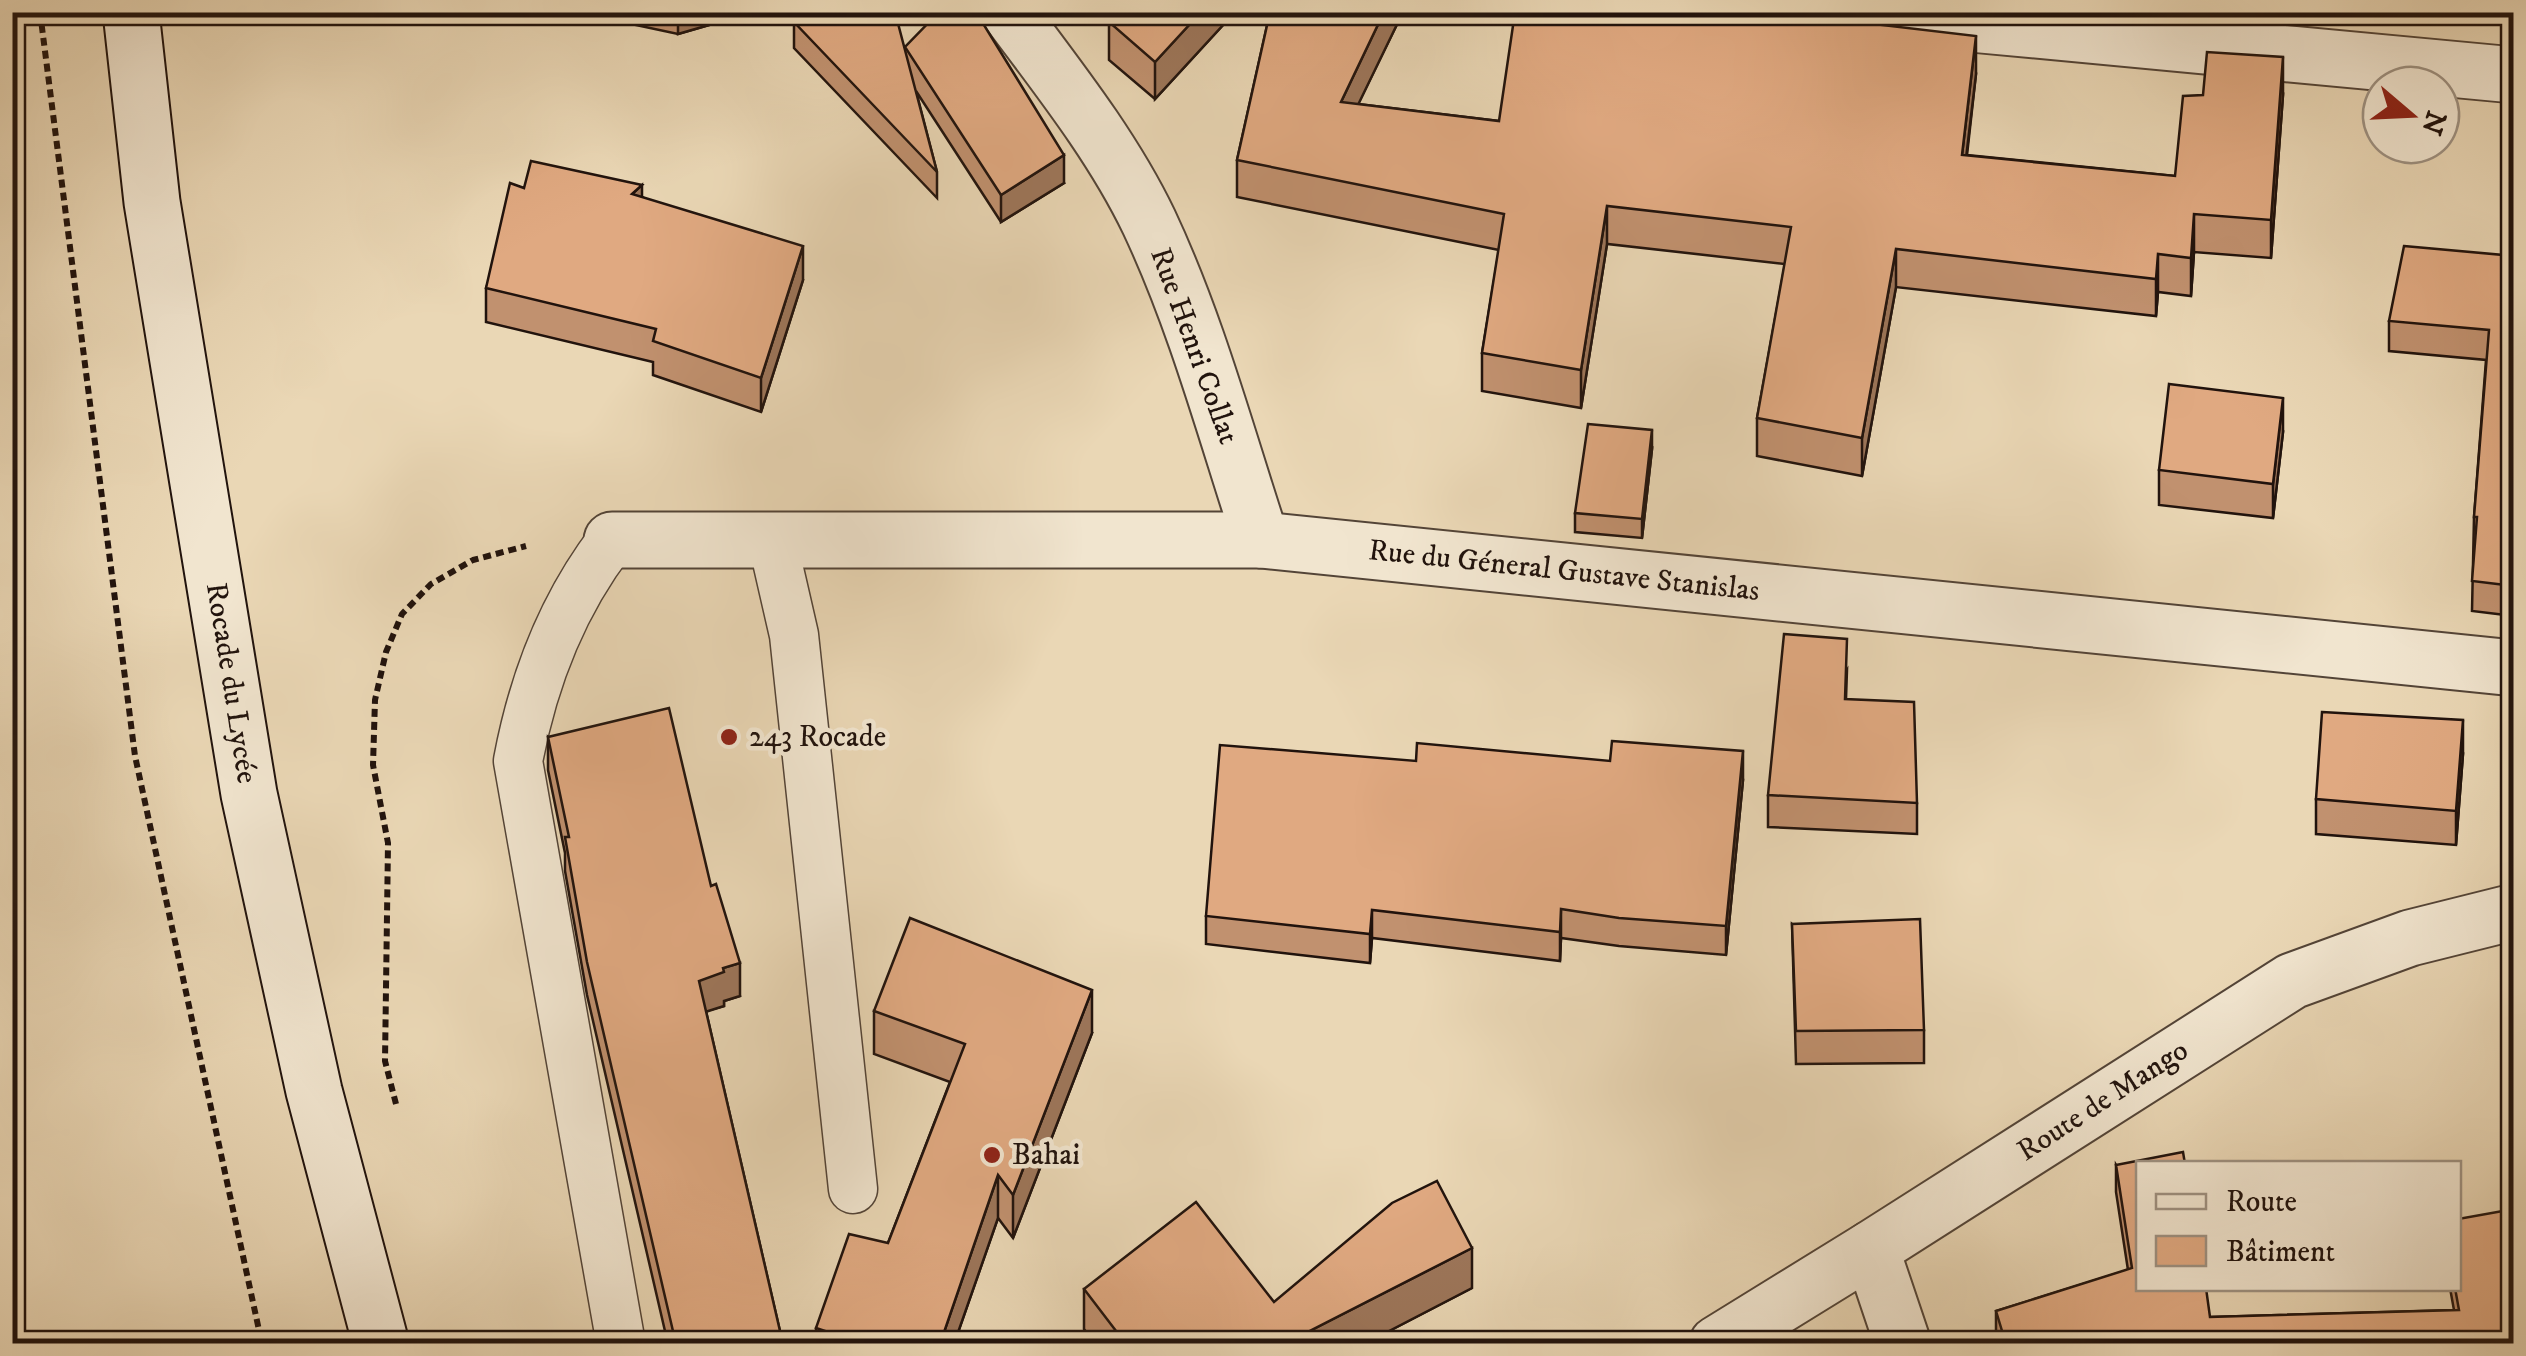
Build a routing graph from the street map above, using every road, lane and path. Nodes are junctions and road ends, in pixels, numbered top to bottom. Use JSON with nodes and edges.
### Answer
{"nodes":[{"id":1,"x":40,"y":12,"type":"edge"},
{"id":2,"x":131,"y":12,"type":"edge"},
{"id":3,"x":1888,"y":12,"type":"edge"},
{"id":4,"x":1012,"y":14,"type":"edge"},
{"id":5,"x":2205,"y":29,"type":"edge"},
{"id":6,"x":2514,"y":75,"type":"edge"},
{"id":7,"x":772,"y":539,"type":"junction"},
{"id":8,"x":612,"y":540,"type":"junction"},
{"id":9,"x":1261,"y":540,"type":"junction"},
{"id":10,"x":2514,"y":668,"type":"edge"},
{"id":11,"x":2514,"y":912,"type":"edge"},
{"id":12,"x":399,"y":1117,"type":"dead end"},
{"id":13,"x":854,"y":1189,"type":"dead end"},
{"id":14,"x":1872,"y":1249,"type":"junction"},
{"id":15,"x":262,"y":1344,"type":"edge"},
{"id":16,"x":380,"y":1344,"type":"edge"},
{"id":17,"x":621,"y":1344,"type":"edge"},
{"id":18,"x":1718,"y":1344,"type":"edge"},
{"id":19,"x":1903,"y":1344,"type":"edge"}],
"edges":[{"from":1,"to":15,"type":"path"},
{"from":2,"to":16,"type":"street","name":"Rocade du Lycée"},
{"from":3,"to":5,"type":"street"},
{"from":4,"to":9,"type":"street","name":"Rue Henri Collat"},
{"from":5,"to":6,"type":"street"},
{"from":7,"to":8,"type":"street","name":"Rue du Géneral Gustave Stanislas"},
{"from":7,"to":9,"type":"street","name":"Rue du Géneral Gustave Stanislas"},
{"from":7,"to":13,"type":"lane"},
{"from":8,"to":12,"type":"path"},
{"from":8,"to":17,"type":"lane"},
{"from":9,"to":10,"type":"street","name":"Rue du Géneral Gustave Stanislas"},
{"from":11,"to":14,"type":"street","name":"Route de Mango"},
{"from":14,"to":18,"type":"street","name":"Route de Mango"},
{"from":14,"to":19,"type":"street"}]}
